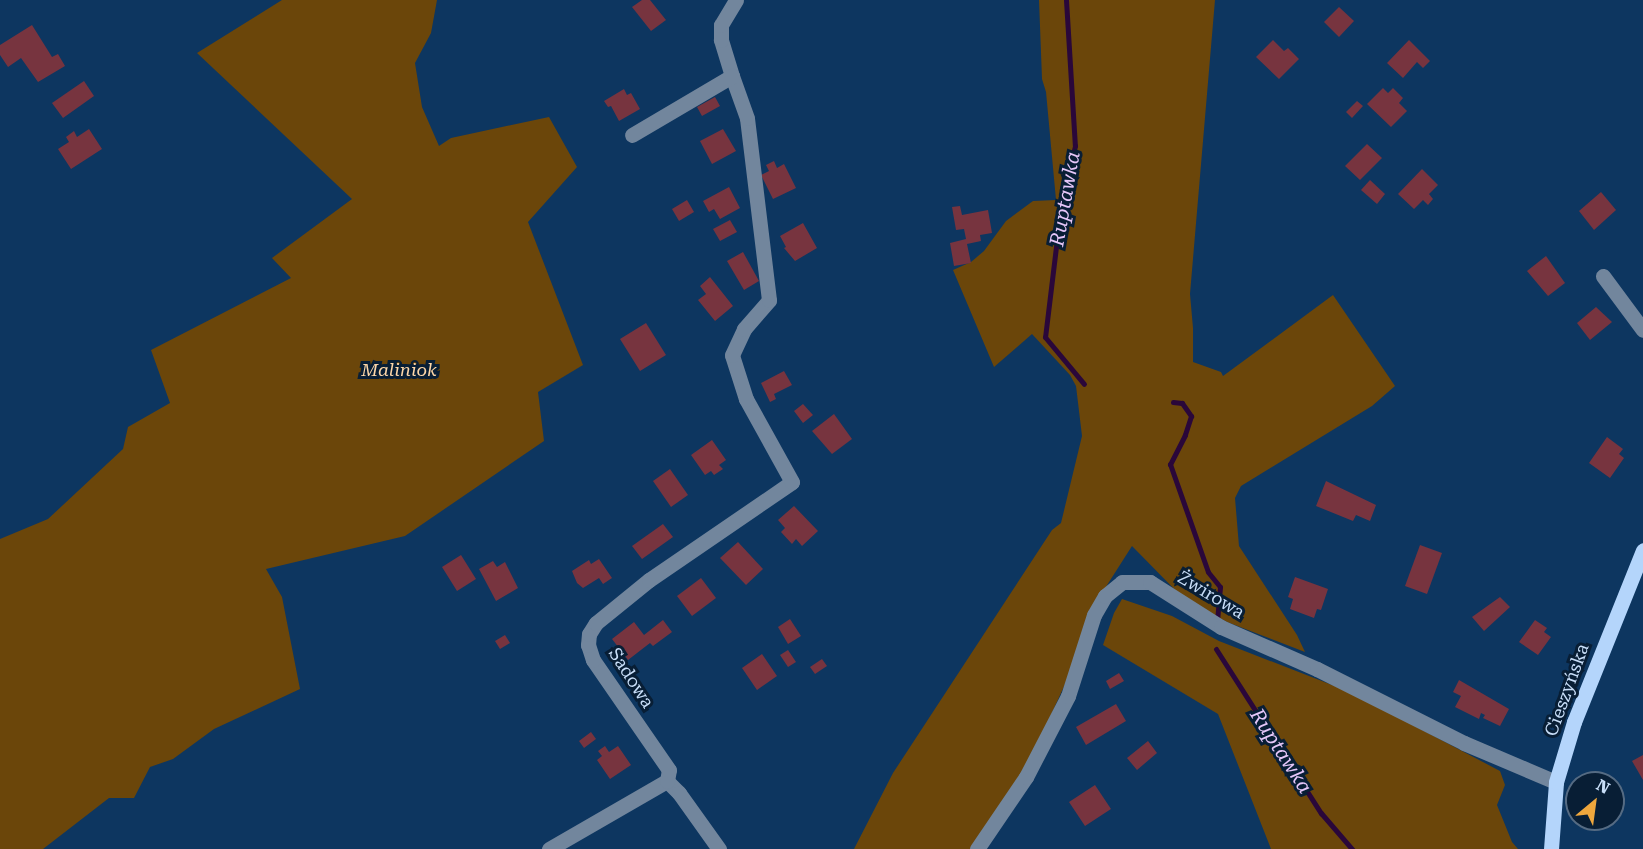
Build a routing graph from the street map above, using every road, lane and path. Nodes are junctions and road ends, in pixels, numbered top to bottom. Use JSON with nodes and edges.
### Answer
{"nodes":[{"id":1,"x":736,"y":0,"type":"edge"},
{"id":2,"x":732,"y":76,"type":"junction"},
{"id":3,"x":632,"y":135,"type":"dead end"},
{"id":4,"x":1603,"y":276,"type":"dead end"},
{"id":5,"x":1643,"y":330,"type":"edge"},
{"id":6,"x":1643,"y":550,"type":"edge"},
{"id":7,"x":667,"y":781,"type":"junction"},
{"id":8,"x":1556,"y":782,"type":"junction"},
{"id":9,"x":549,"y":849,"type":"edge"},
{"id":10,"x":719,"y":849,"type":"edge"},
{"id":11,"x":977,"y":849,"type":"edge"},
{"id":12,"x":1551,"y":849,"type":"edge"}],
"edges":[{"from":1,"to":2,"type":"street"},
{"from":2,"to":3,"type":"street"},
{"from":2,"to":7,"type":"street","name":"Sadowa"},
{"from":4,"to":5,"type":"street"},
{"from":6,"to":8,"type":"main road","name":"Cieszyńska"},
{"from":7,"to":9,"type":"street"},
{"from":7,"to":10,"type":"street"},
{"from":8,"to":11,"type":"street","name":"Żwirowa"},
{"from":8,"to":12,"type":"main road","name":"Cieszyńska"}]}
